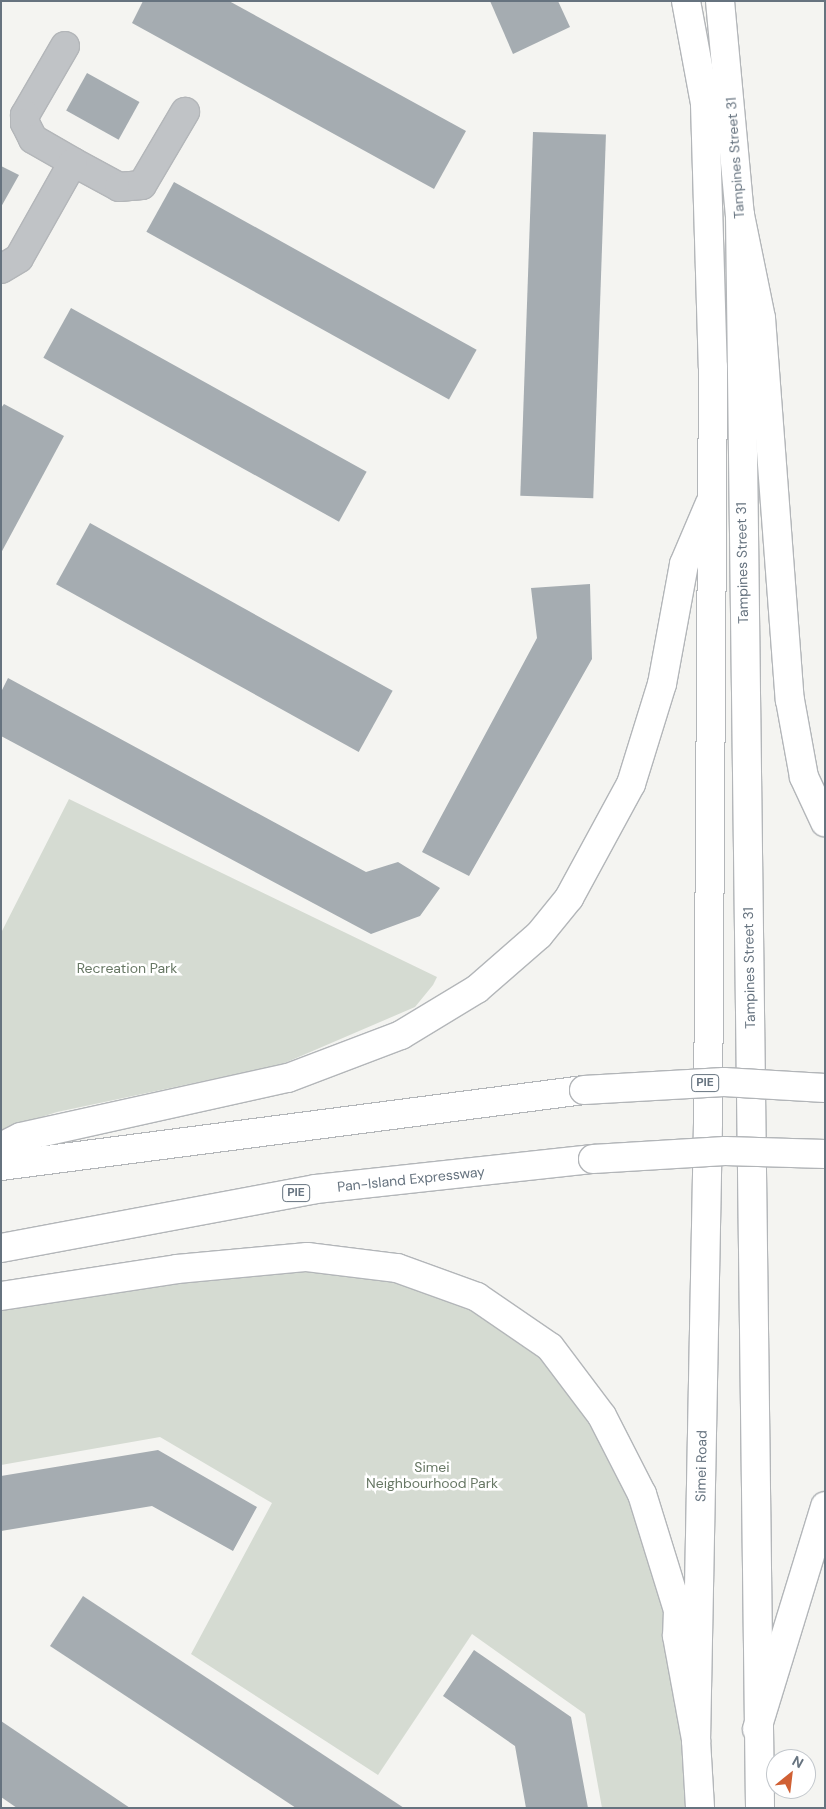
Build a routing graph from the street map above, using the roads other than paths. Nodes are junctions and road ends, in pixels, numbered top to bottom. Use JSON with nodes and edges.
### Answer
{"nodes":[{"id":1,"x":686,"y":1,"type":"edge"},
{"id":2,"x":720,"y":1,"type":"edge"},
{"id":3,"x":65,"y":46,"type":"dead end"},
{"id":4,"x":186,"y":112,"type":"dead end"},
{"id":5,"x":72,"y":162,"type":"junction"},
{"id":6,"x":740,"y":215,"type":"junction"},
{"id":7,"x":1,"y":269,"type":"edge"},
{"id":8,"x":710,"y":503,"type":"junction"},
{"id":9,"x":825,"y":822,"type":"edge"},
{"id":10,"x":825,"y":1088,"type":"edge"},
{"id":11,"x":708,"y":1123,"type":"joint"},
{"id":12,"x":1,"y":1147,"type":"edge"},
{"id":13,"x":825,"y":1154,"type":"edge"},
{"id":14,"x":1,"y":1166,"type":"edge"},
{"id":15,"x":1,"y":1248,"type":"edge"},
{"id":16,"x":1,"y":1296,"type":"edge"},
{"id":17,"x":825,"y":1506,"type":"edge"},
{"id":18,"x":757,"y":1729,"type":"junction"},
{"id":19,"x":696,"y":1740,"type":"junction"},
{"id":20,"x":700,"y":1808,"type":"edge"},
{"id":21,"x":760,"y":1808,"type":"edge"}],
"edges":[{"from":1,"to":8,"type":"main road","name":"Tampines Street 31"},
{"from":2,"to":6,"type":"main road","name":"Tampines Street 31"},
{"from":3,"to":5,"type":"lane"},
{"from":4,"to":5,"type":"lane"},
{"from":5,"to":7,"type":"lane"},
{"from":6,"to":9,"type":"main road"},
{"from":6,"to":18,"type":"main road","name":"Tampines Street 31"},
{"from":8,"to":11,"type":"main road","name":"Tampines Street 31"},
{"from":8,"to":12,"type":"main road"},
{"from":10,"to":14,"type":"main road","number":"PIE","bridge":true},
{"from":11,"to":19,"type":"main road","name":"Simei Road"},
{"from":13,"to":15,"type":"main road","name":"Pan-Island Expressway","number":"PIE","bridge":true},
{"from":16,"to":19,"type":"main road"},
{"from":17,"to":18,"type":"main road"},
{"from":18,"to":21,"type":"main road"},
{"from":19,"to":20,"type":"main road","name":"Simei Road"}]}
